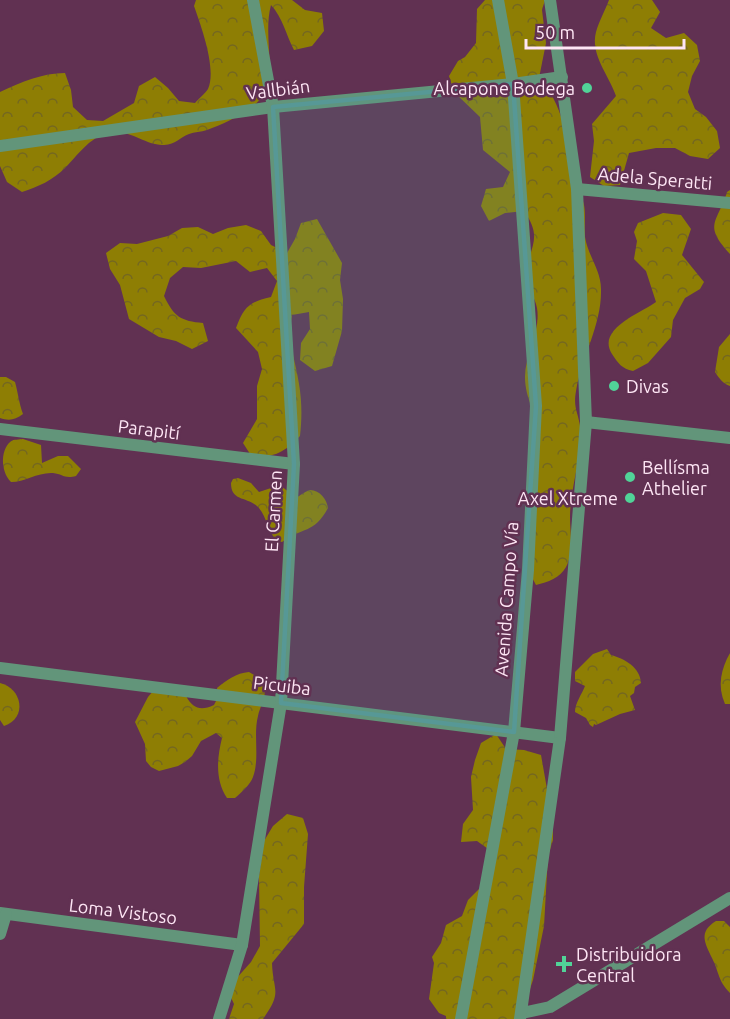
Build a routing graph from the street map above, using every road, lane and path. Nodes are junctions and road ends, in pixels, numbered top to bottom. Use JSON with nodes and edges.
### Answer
{"nodes":[{"id":1,"x":253,"y":0,"type":"edge"},
{"id":2,"x":498,"y":0,"type":"edge"},
{"id":3,"x":550,"y":0,"type":"edge"},
{"id":4,"x":561,"y":77,"type":"junction"},
{"id":5,"x":513,"y":84,"type":"junction"},
{"id":6,"x":273,"y":107,"type":"junction"},
{"id":7,"x":0,"y":146,"type":"edge"},
{"id":8,"x":577,"y":189,"type":"junction"},
{"id":9,"x":730,"y":203,"type":"edge"},
{"id":10,"x":586,"y":422,"type":"junction"},
{"id":11,"x":0,"y":429,"type":"edge"},
{"id":12,"x":730,"y":438,"type":"edge"},
{"id":13,"x":294,"y":464,"type":"junction"},
{"id":14,"x":0,"y":668,"type":"edge"},
{"id":15,"x":281,"y":703,"type":"junction"},
{"id":16,"x":514,"y":732,"type":"junction"},
{"id":17,"x":560,"y":738,"type":"junction"},
{"id":18,"x":730,"y":898,"type":"edge"},
{"id":19,"x":3,"y":914,"type":"edge"},
{"id":20,"x":0,"y":934,"type":"edge"},
{"id":21,"x":242,"y":945,"type":"junction"},
{"id":22,"x":527,"y":1016,"type":"edge"},
{"id":23,"x":219,"y":1019,"type":"edge"},
{"id":24,"x":461,"y":1019,"type":"edge"}],
"edges":[{"from":1,"to":6,"type":"street","name":"El Carmen"},
{"from":2,"to":5,"type":"street","name":"Avenida Campo Vía"},
{"from":3,"to":4,"type":"street"},
{"from":4,"to":5,"type":"street","name":"Vallbián"},
{"from":4,"to":8,"type":"street"},
{"from":5,"to":6,"type":"street","name":"Vallbián"},
{"from":5,"to":16,"type":"street","name":"Avenida Campo Vía"},
{"from":6,"to":7,"type":"street","name":"Vallbián"},
{"from":6,"to":13,"type":"street","name":"El Carmen"},
{"from":8,"to":9,"type":"street","name":"Adela Speratti"},
{"from":8,"to":10,"type":"street"},
{"from":10,"to":12,"type":"street"},
{"from":10,"to":17,"type":"street"},
{"from":11,"to":13,"type":"street","name":"Parapití"},
{"from":13,"to":15,"type":"street","name":"El Carmen"},
{"from":14,"to":15,"type":"street","name":"Picuiba"},
{"from":15,"to":16,"type":"street","name":"Picuiba"},
{"from":15,"to":21,"type":"street","name":"El Carmen"},
{"from":16,"to":17,"type":"street","name":"Picuiba"},
{"from":16,"to":24,"type":"street","name":"Avenida Campo Vía"},
{"from":17,"to":22,"type":"street"},
{"from":18,"to":22,"type":"street"},
{"from":19,"to":20,"type":"street"},
{"from":19,"to":21,"type":"street","name":"Loma Vistoso"},
{"from":21,"to":23,"type":"street","name":"El Carmen"}]}
